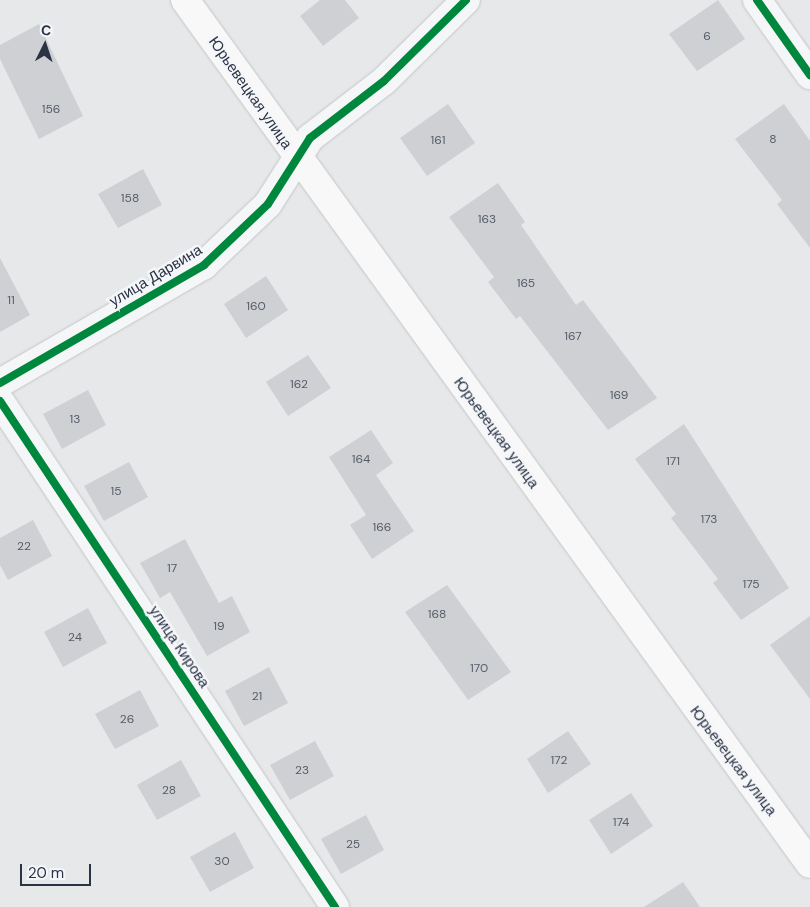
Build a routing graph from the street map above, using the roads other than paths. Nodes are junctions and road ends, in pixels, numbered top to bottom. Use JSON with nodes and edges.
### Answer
{"nodes":[{"id":1,"x":185,"y":0,"type":"edge"},
{"id":2,"x":466,"y":0,"type":"edge"},
{"id":3,"x":757,"y":0,"type":"edge"},
{"id":4,"x":810,"y":75,"type":"edge"},
{"id":5,"x":297,"y":159,"type":"junction"},
{"id":6,"x":0,"y":383,"type":"edge"},
{"id":7,"x":0,"y":401,"type":"edge"},
{"id":8,"x":810,"y":864,"type":"edge"},
{"id":9,"x":335,"y":907,"type":"edge"}],
"edges":[{"from":1,"to":5,"type":"main road","name":"Юрьевецкая улица"},
{"from":2,"to":5,"type":"street","name":"улица Дарвина"},
{"from":3,"to":4,"type":"street"},
{"from":5,"to":6,"type":"street","name":"улица Дарвина"},
{"from":5,"to":8,"type":"main road","name":"Юрьевецкая улица"},
{"from":7,"to":9,"type":"street","name":"улица Кирова"}]}
